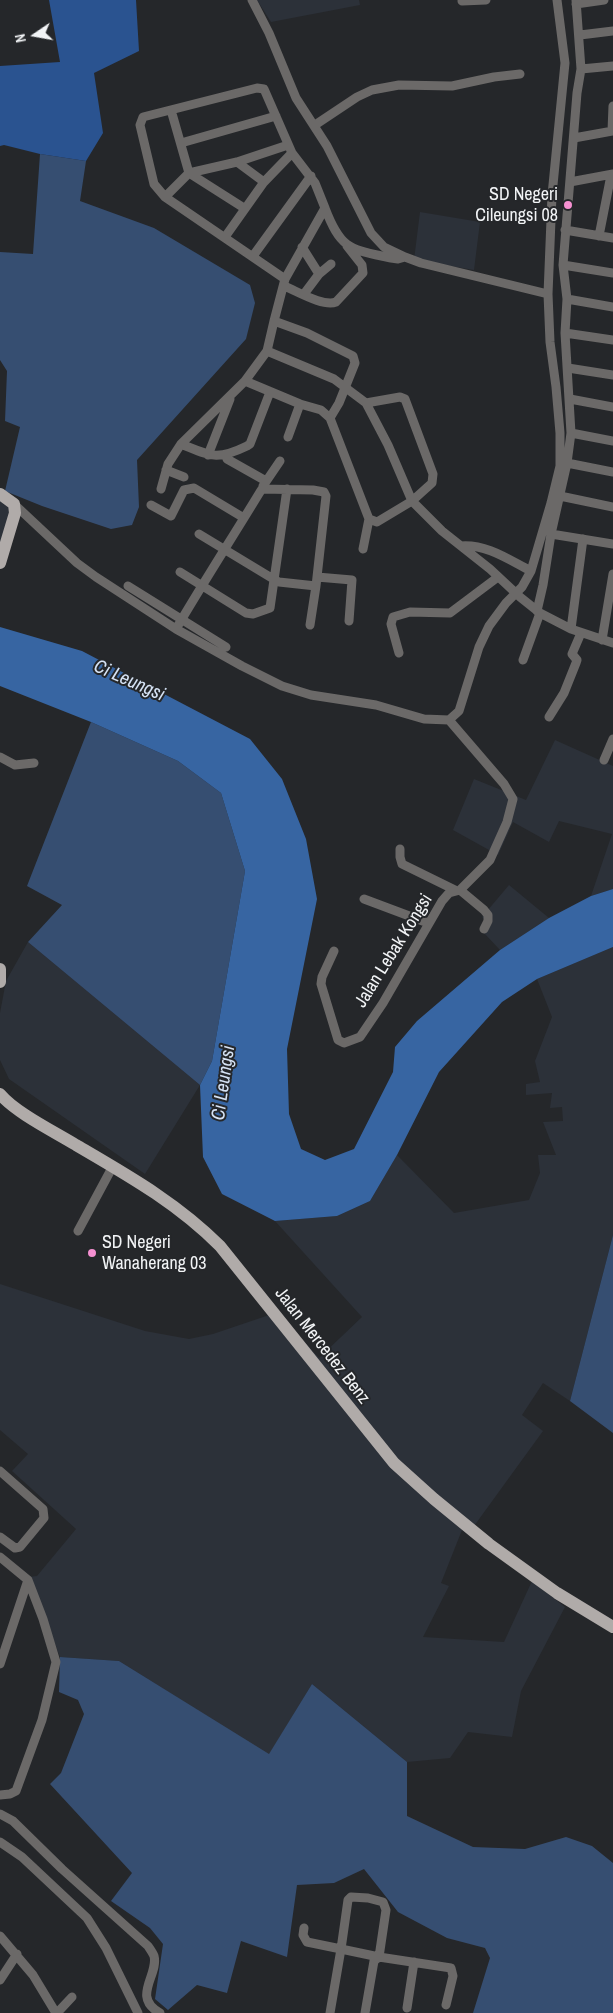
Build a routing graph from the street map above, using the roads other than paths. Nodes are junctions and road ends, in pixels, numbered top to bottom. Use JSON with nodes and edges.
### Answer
{"nodes":[{"id":1,"x":252,"y":0,"type":"edge"},
{"id":2,"x":486,"y":0,"type":"edge"},
{"id":3,"x":557,"y":0,"type":"edge"},
{"id":4,"x":604,"y":0,"type":"edge"},
{"id":5,"x":462,"y":1,"type":"edge"},
{"id":6,"x":576,"y":2,"type":"edge"},
{"id":7,"x":613,"y":30,"type":"edge"},
{"id":8,"x":580,"y":35,"type":"junction"},
{"id":9,"x":613,"y":66,"type":"edge"},
{"id":10,"x":581,"y":68,"type":"junction"},
{"id":11,"x":520,"y":74,"type":"dead end"},
{"id":12,"x":613,"y":106,"type":"edge"},
{"id":13,"x":171,"y":110,"type":"junction"},
{"id":14,"x":276,"y":116,"type":"junction"},
{"id":15,"x":315,"y":125,"type":"junction"},
{"id":16,"x":613,"y":131,"type":"edge"},
{"id":17,"x":574,"y":138,"type":"junction"},
{"id":18,"x":182,"y":143,"type":"junction"},
{"id":19,"x":290,"y":149,"type":"junction"},
{"id":20,"x":237,"y":162,"type":"junction"},
{"id":21,"x":189,"y":173,"type":"junction"},
{"id":22,"x":612,"y":174,"type":"edge"},
{"id":23,"x":311,"y":176,"type":"junction"},
{"id":24,"x":264,"y":182,"type":"junction"},
{"id":25,"x":570,"y":182,"type":"junction"},
{"id":26,"x":165,"y":197,"type":"junction"},
{"id":27,"x":244,"y":208,"type":"junction"},
{"id":28,"x":325,"y":208,"type":"junction"},
{"id":29,"x":565,"y":230,"type":"junction"},
{"id":30,"x":599,"y":236,"type":"junction"},
{"id":31,"x":224,"y":237,"type":"junction"},
{"id":32,"x":613,"y":238,"type":"edge"},
{"id":33,"x":347,"y":246,"type":"junction"},
{"id":34,"x":302,"y":247,"type":"junction"},
{"id":35,"x":253,"y":256,"type":"junction"},
{"id":36,"x":405,"y":257,"type":"junction"},
{"id":37,"x":331,"y":264,"type":"dead end"},
{"id":38,"x":563,"y":265,"type":"junction"},
{"id":39,"x":613,"y":273,"type":"edge"},
{"id":40,"x":319,"y":274,"type":"junction"},
{"id":41,"x":284,"y":283,"type":"junction"},
{"id":42,"x":304,"y":294,"type":"junction"},
{"id":43,"x":548,"y":294,"type":"junction"},
{"id":44,"x":567,"y":299,"type":"junction"},
{"id":45,"x":613,"y":306,"type":"edge"},
{"id":46,"x":274,"y":321,"type":"junction"},
{"id":47,"x":565,"y":333,"type":"junction"},
{"id":48,"x":613,"y":340,"type":"edge"},
{"id":49,"x":267,"y":351,"type":"junction"},
{"id":50,"x":568,"y":368,"type":"junction"},
{"id":51,"x":613,"y":375,"type":"edge"},
{"id":52,"x":245,"y":381,"type":"junction"},
{"id":53,"x":344,"y":387,"type":"junction"},
{"id":54,"x":270,"y":392,"type":"junction"},
{"id":55,"x":230,"y":398,"type":"junction"},
{"id":56,"x":570,"y":399,"type":"junction"},
{"id":57,"x":366,"y":403,"type":"junction"},
{"id":58,"x":300,"y":404,"type":"junction"},
{"id":59,"x":613,"y":407,"type":"edge"},
{"id":60,"x":330,"y":418,"type":"junction"},
{"id":61,"x":571,"y":433,"type":"junction"},
{"id":62,"x":288,"y":437,"type":"dead end"},
{"id":63,"x":613,"y":441,"type":"edge"},
{"id":64,"x":181,"y":444,"type":"junction"},
{"id":65,"x":208,"y":455,"type":"junction"},
{"id":66,"x":228,"y":458,"type":"dead end"},
{"id":67,"x":280,"y":461,"type":"dead end"},
{"id":68,"x":567,"y":463,"type":"junction"},
{"id":69,"x":166,"y":470,"type":"junction"},
{"id":70,"x":613,"y":472,"type":"edge"},
{"id":71,"x":184,"y":477,"type":"dead end"},
{"id":72,"x":264,"y":485,"type":"junction"},
{"id":73,"x":161,"y":489,"type":"dead end"},
{"id":74,"x":287,"y":489,"type":"junction"},
{"id":75,"x":0,"y":494,"type":"edge"},
{"id":76,"x":560,"y":496,"type":"junction"},
{"id":77,"x":412,"y":501,"type":"junction"},
{"id":78,"x":14,"y":504,"type":"junction"},
{"id":79,"x":151,"y":505,"type":"dead end"},
{"id":80,"x":613,"y":507,"type":"edge"},
{"id":81,"x":244,"y":518,"type":"junction"},
{"id":82,"x":369,"y":520,"type":"junction"},
{"id":83,"x":199,"y":534,"type":"dead end"},
{"id":84,"x":551,"y":534,"type":"junction"},
{"id":85,"x":583,"y":539,"type":"junction"},
{"id":86,"x":613,"y":544,"type":"edge"},
{"id":87,"x":462,"y":546,"type":"junction"},
{"id":88,"x":363,"y":549,"type":"dead end"},
{"id":89,"x":225,"y":550,"type":"junction"},
{"id":90,"x":0,"y":562,"type":"edge"},
{"id":91,"x":531,"y":571,"type":"junction"},
{"id":92,"x":180,"y":572,"type":"dead end"},
{"id":93,"x":613,"y":574,"type":"edge"},
{"id":94,"x":317,"y":577,"type":"junction"},
{"id":95,"x":498,"y":577,"type":"junction"},
{"id":96,"x":275,"y":580,"type":"junction"},
{"id":97,"x":203,"y":585,"type":"junction"},
{"id":98,"x":128,"y":586,"type":"dead end"},
{"id":99,"x":316,"y":586,"type":"junction"},
{"id":100,"x":517,"y":594,"type":"junction"},
{"id":101,"x":539,"y":612,"type":"junction"},
{"id":102,"x":182,"y":619,"type":"junction"},
{"id":103,"x":349,"y":621,"type":"dead end"},
{"id":104,"x":310,"y":624,"type":"dead end"},
{"id":105,"x":176,"y":629,"type":"junction"},
{"id":106,"x":571,"y":629,"type":"junction"},
{"id":107,"x":581,"y":633,"type":"junction"},
{"id":108,"x":602,"y":640,"type":"junction"},
{"id":109,"x":613,"y":643,"type":"edge"},
{"id":110,"x":226,"y":647,"type":"dead end"},
{"id":111,"x":398,"y":653,"type":"dead end"},
{"id":112,"x":523,"y":660,"type":"dead end"},
{"id":113,"x":549,"y":717,"type":"dead end"},
{"id":114,"x":449,"y":720,"type":"junction"},
{"id":115,"x":613,"y":739,"type":"edge"},
{"id":116,"x":0,"y":756,"type":"edge"},
{"id":117,"x":604,"y":760,"type":"dead end"},
{"id":118,"x":34,"y":763,"type":"dead end"},
{"id":119,"x":400,"y":849,"type":"dead end"},
{"id":120,"x":458,"y":890,"type":"junction"},
{"id":121,"x":364,"y":899,"type":"dead end"},
{"id":122,"x":428,"y":923,"type":"junction"},
{"id":123,"x":484,"y":929,"type":"dead end"},
{"id":124,"x":334,"y":951,"type":"dead end"},
{"id":125,"x":0,"y":969,"type":"edge"},
{"id":126,"x":0,"y":982,"type":"edge"},
{"id":127,"x":0,"y":1094,"type":"edge"},
{"id":128,"x":113,"y":1166,"type":"junction"},
{"id":129,"x":78,"y":1231,"type":"dead end"},
{"id":130,"x":0,"y":1471,"type":"edge"},
{"id":131,"x":0,"y":1537,"type":"edge"},
{"id":132,"x":0,"y":1556,"type":"edge"},
{"id":133,"x":28,"y":1580,"type":"junction"},
{"id":134,"x":613,"y":1627,"type":"edge"},
{"id":135,"x":0,"y":1664,"type":"edge"},
{"id":136,"x":0,"y":1795,"type":"edge"},
{"id":137,"x":0,"y":1814,"type":"edge"},
{"id":138,"x":0,"y":1842,"type":"edge"},
{"id":139,"x":304,"y":1928,"type":"dead end"},
{"id":140,"x":0,"y":1936,"type":"edge"},
{"id":141,"x":341,"y":1949,"type":"junction"},
{"id":142,"x":17,"y":1954,"type":"junction"},
{"id":143,"x":379,"y":1957,"type":"junction"},
{"id":144,"x":414,"y":1962,"type":"junction"},
{"id":145,"x":0,"y":1980,"type":"edge"},
{"id":146,"x":72,"y":1997,"type":"dead end"},
{"id":147,"x":446,"y":2005,"type":"dead end"},
{"id":148,"x":407,"y":2008,"type":"dead end"},
{"id":149,"x":56,"y":2013,"type":"edge"},
{"id":150,"x":138,"y":2013,"type":"edge"},
{"id":151,"x":160,"y":2013,"type":"edge"},
{"id":152,"x":330,"y":2013,"type":"edge"},
{"id":153,"x":365,"y":2013,"type":"edge"}],
"edges":[{"from":1,"to":15,"type":"street"},
{"from":2,"to":5,"type":"street"},
{"from":3,"to":43,"type":"street"},
{"from":4,"to":6,"type":"street"},
{"from":6,"to":8,"type":"street"},
{"from":7,"to":8,"type":"street"},
{"from":8,"to":10,"type":"street"},
{"from":9,"to":10,"type":"street"},
{"from":10,"to":17,"type":"street"},
{"from":11,"to":15,"type":"street"},
{"from":12,"to":16,"type":"street"},
{"from":13,"to":14,"type":"street"},
{"from":13,"to":18,"type":"street"},
{"from":13,"to":26,"type":"street"},
{"from":14,"to":18,"type":"street"},
{"from":14,"to":19,"type":"street"},
{"from":15,"to":36,"type":"street"},
{"from":16,"to":17,"type":"street"},
{"from":17,"to":25,"type":"street"},
{"from":18,"to":21,"type":"street"},
{"from":19,"to":20,"type":"street"},
{"from":19,"to":23,"type":"street"},
{"from":19,"to":24,"type":"street"},
{"from":20,"to":21,"type":"street"},
{"from":20,"to":24,"type":"street"},
{"from":21,"to":26,"type":"street"},
{"from":21,"to":27,"type":"street"},
{"from":22,"to":25,"type":"street"},
{"from":22,"to":30,"type":"street"},
{"from":23,"to":28,"type":"street"},
{"from":23,"to":35,"type":"street"},
{"from":24,"to":27,"type":"street"},
{"from":25,"to":29,"type":"street"},
{"from":26,"to":31,"type":"street"},
{"from":27,"to":31,"type":"street"},
{"from":28,"to":33,"type":"street"},
{"from":28,"to":34,"type":"street"},
{"from":29,"to":30,"type":"street"},
{"from":29,"to":38,"type":"street"},
{"from":30,"to":32,"type":"street"},
{"from":31,"to":35,"type":"street"},
{"from":33,"to":36,"type":"street"},
{"from":33,"to":42,"type":"street"},
{"from":34,"to":40,"type":"street"},
{"from":34,"to":41,"type":"street"},
{"from":35,"to":41,"type":"street"},
{"from":36,"to":43,"type":"street"},
{"from":37,"to":40,"type":"street"},
{"from":38,"to":39,"type":"street"},
{"from":38,"to":44,"type":"street"},
{"from":40,"to":42,"type":"street"},
{"from":41,"to":42,"type":"street"},
{"from":41,"to":46,"type":"street"},
{"from":43,"to":91,"type":"street"},
{"from":44,"to":45,"type":"street"},
{"from":44,"to":47,"type":"street"},
{"from":46,"to":49,"type":"street"},
{"from":46,"to":53,"type":"street"},
{"from":47,"to":48,"type":"street"},
{"from":47,"to":50,"type":"street"},
{"from":49,"to":52,"type":"street"},
{"from":49,"to":53,"type":"street"},
{"from":50,"to":51,"type":"street"},
{"from":50,"to":56,"type":"street"},
{"from":52,"to":54,"type":"street"},
{"from":52,"to":55,"type":"street"},
{"from":53,"to":57,"type":"street"},
{"from":53,"to":60,"type":"street"},
{"from":54,"to":58,"type":"street"},
{"from":54,"to":65,"type":"street"},
{"from":55,"to":64,"type":"street"},
{"from":55,"to":65,"type":"street"},
{"from":56,"to":59,"type":"street"},
{"from":56,"to":61,"type":"street"},
{"from":57,"to":77,"type":"street"},
{"from":57,"to":77,"type":"street"},
{"from":58,"to":60,"type":"street"},
{"from":58,"to":62,"type":"street"},
{"from":60,"to":82,"type":"street"},
{"from":61,"to":63,"type":"street"},
{"from":61,"to":68,"type":"street"},
{"from":64,"to":65,"type":"street"},
{"from":64,"to":69,"type":"street"},
{"from":66,"to":72,"type":"street"},
{"from":67,"to":72,"type":"street"},
{"from":68,"to":70,"type":"street"},
{"from":68,"to":76,"type":"street"},
{"from":69,"to":71,"type":"street"},
{"from":69,"to":73,"type":"street"},
{"from":72,"to":74,"type":"street"},
{"from":72,"to":81,"type":"street"},
{"from":74,"to":94,"type":"street"},
{"from":74,"to":96,"type":"street"},
{"from":75,"to":78,"type":"main road"},
{"from":76,"to":80,"type":"street"},
{"from":76,"to":84,"type":"street"},
{"from":77,"to":82,"type":"street"},
{"from":77,"to":87,"type":"street"},
{"from":78,"to":90,"type":"main road"},
{"from":78,"to":105,"type":"street"},
{"from":79,"to":81,"type":"street"},
{"from":81,"to":89,"type":"street"},
{"from":82,"to":88,"type":"street"},
{"from":83,"to":89,"type":"street"},
{"from":84,"to":85,"type":"street"},
{"from":84,"to":101,"type":"street"},
{"from":85,"to":86,"type":"street"},
{"from":85,"to":106,"type":"street"},
{"from":87,"to":91,"type":"street"},
{"from":87,"to":95,"type":"street"},
{"from":89,"to":96,"type":"street"},
{"from":89,"to":97,"type":"street"},
{"from":91,"to":100,"type":"street"},
{"from":92,"to":97,"type":"street"},
{"from":93,"to":108,"type":"street"},
{"from":94,"to":99,"type":"street"},
{"from":94,"to":103,"type":"street"},
{"from":95,"to":100,"type":"street"},
{"from":95,"to":111,"type":"street"},
{"from":96,"to":97,"type":"street"},
{"from":96,"to":99,"type":"street"},
{"from":97,"to":102,"type":"street"},
{"from":98,"to":102,"type":"street"},
{"from":99,"to":104,"type":"street"},
{"from":100,"to":101,"type":"street"},
{"from":100,"to":114,"type":"street"},
{"from":101,"to":106,"type":"street"},
{"from":101,"to":112,"type":"street"},
{"from":102,"to":105,"type":"street"},
{"from":102,"to":110,"type":"street"},
{"from":105,"to":114,"type":"street"},
{"from":106,"to":107,"type":"street"},
{"from":107,"to":108,"type":"street"},
{"from":107,"to":113,"type":"street"},
{"from":108,"to":109,"type":"street"},
{"from":114,"to":120,"type":"street","name":"Jalan Lebak Kongsi"},
{"from":115,"to":117,"type":"street"},
{"from":116,"to":118,"type":"street"},
{"from":119,"to":120,"type":"street"},
{"from":120,"to":122,"type":"street","name":"Jalan Lebak Kongsi"},
{"from":120,"to":123,"type":"street"},
{"from":121,"to":122,"type":"street"},
{"from":122,"to":124,"type":"street","name":"Jalan Lebak Kongsi"},
{"from":125,"to":126,"type":"main road"},
{"from":127,"to":128,"type":"main road","name":"Jalan Mercedez Benz"},
{"from":128,"to":129,"type":"street"},
{"from":128,"to":134,"type":"main road","name":"Jalan Mercedez Benz"},
{"from":130,"to":131,"type":"street"},
{"from":132,"to":133,"type":"street"},
{"from":133,"to":135,"type":"street"},
{"from":133,"to":136,"type":"street"},
{"from":137,"to":151,"type":"street"},
{"from":138,"to":150,"type":"street"},
{"from":139,"to":141,"type":"street"},
{"from":140,"to":142,"type":"street"},
{"from":141,"to":143,"type":"street"},
{"from":141,"to":143,"type":"street"},
{"from":141,"to":152,"type":"street"},
{"from":142,"to":145,"type":"street"},
{"from":142,"to":149,"type":"street"},
{"from":143,"to":144,"type":"street"},
{"from":143,"to":153,"type":"street"},
{"from":144,"to":147,"type":"street"},
{"from":144,"to":148,"type":"street"},
{"from":146,"to":149,"type":"street"}]}
